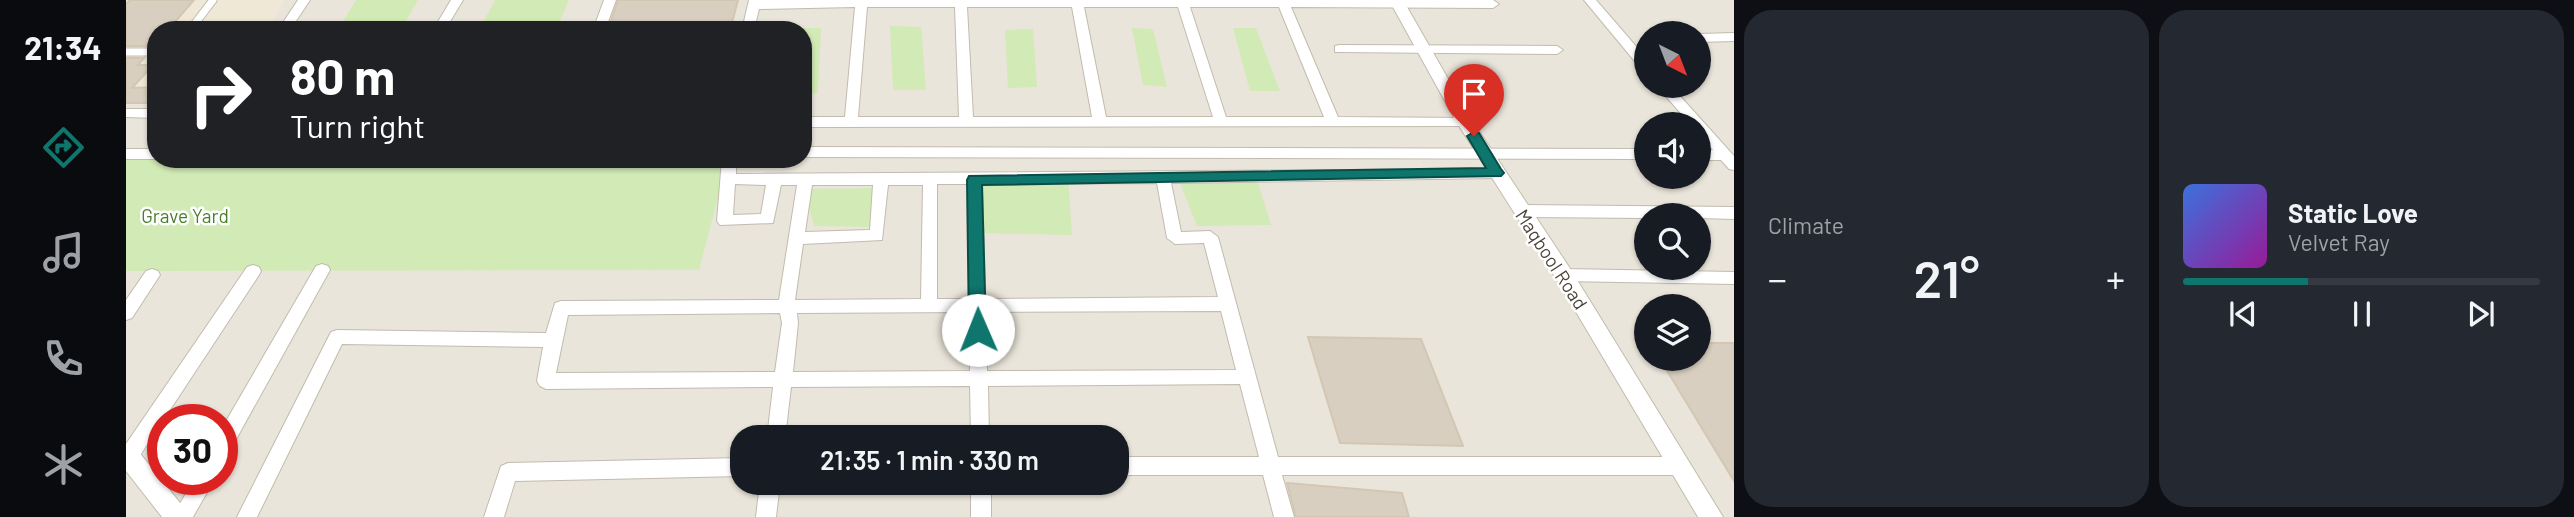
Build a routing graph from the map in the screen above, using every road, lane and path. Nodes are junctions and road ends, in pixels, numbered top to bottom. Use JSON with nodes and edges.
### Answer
{"nodes":[{"id":1,"x":213,"y":0,"type":"edge"},
{"id":2,"x":304,"y":0,"type":"edge"},
{"id":3,"x":457,"y":0,"type":"edge"},
{"id":4,"x":610,"y":0,"type":"edge"},
{"id":5,"x":1590,"y":0,"type":"edge"},
{"id":6,"x":961,"y":1,"type":"edge"},
{"id":7,"x":994,"y":1,"type":"edge"},
{"id":8,"x":1029,"y":1,"type":"edge"},
{"id":9,"x":862,"y":2,"type":"edge"},
{"id":10,"x":1212,"y":2,"type":"edge"},
{"id":11,"x":1247,"y":2,"type":"edge"},
{"id":12,"x":1283,"y":2,"type":"edge"},
{"id":13,"x":1397,"y":2,"type":"edge"},
{"id":14,"x":755,"y":3,"type":"edge"},
{"id":15,"x":1077,"y":3,"type":"junction"},
{"id":16,"x":1182,"y":4,"type":"junction"},
{"id":17,"x":1493,"y":4,"type":"dead end"},
{"id":18,"x":197,"y":21,"type":"edge"},
{"id":19,"x":290,"y":21,"type":"edge"},
{"id":20,"x":444,"y":21,"type":"edge"},
{"id":21,"x":602,"y":21,"type":"edge"},
{"id":22,"x":750,"y":21,"type":"edge"},
{"id":23,"x":1734,"y":37,"type":"edge"},
{"id":24,"x":1712,"y":38,"type":"edge"},
{"id":25,"x":1339,"y":49,"type":"dead end"},
{"id":26,"x":1557,"y":50,"type":"dead end"},
{"id":27,"x":1426,"y":51,"type":"junction"},
{"id":28,"x":126,"y":52,"type":"edge"},
{"id":29,"x":147,"y":52,"type":"edge"},
{"id":30,"x":1634,"y":52,"type":"edge"},
{"id":31,"x":1674,"y":98,"type":"edge"},
{"id":32,"x":1687,"y":112,"type":"edge"},
{"id":33,"x":126,"y":113,"type":"edge"},
{"id":34,"x":147,"y":114,"type":"edge"},
{"id":35,"x":1332,"y":119,"type":"junction"},
{"id":36,"x":966,"y":121,"type":"junction"},
{"id":37,"x":1222,"y":121,"type":"junction"},
{"id":38,"x":1464,"y":121,"type":"junction"},
{"id":39,"x":812,"y":122,"type":"edge"},
{"id":40,"x":851,"y":122,"type":"junction"},
{"id":41,"x":1100,"y":122,"type":"junction"},
{"id":42,"x":1711,"y":139,"type":"edge"},
{"id":43,"x":812,"y":152,"type":"edge"},
{"id":44,"x":1483,"y":152,"type":"junction"},
{"id":45,"x":126,"y":154,"type":"edge"},
{"id":46,"x":147,"y":154,"type":"edge"},
{"id":47,"x":1634,"y":154,"type":"edge"},
{"id":48,"x":1711,"y":157,"type":"edge"},
{"id":49,"x":1730,"y":160,"type":"edge"},
{"id":50,"x":729,"y":168,"type":"edge"},
{"id":51,"x":1496,"y":173,"type":"junction"},
{"id":52,"x":1163,"y":178,"type":"junction"},
{"id":53,"x":728,"y":179,"type":"junction"},
{"id":54,"x":930,"y":179,"type":"junction"},
{"id":55,"x":774,"y":180,"type":"junction"},
{"id":56,"x":805,"y":180,"type":"junction"},
{"id":57,"x":881,"y":180,"type":"junction"},
{"id":58,"x":975,"y":180,"type":"junction"},
{"id":59,"x":1522,"y":211,"type":"junction"},
{"id":60,"x":1734,"y":213,"type":"edge"},
{"id":61,"x":796,"y":238,"type":"junction"},
{"id":62,"x":322,"y":270,"type":"dead end"},
{"id":63,"x":253,"y":271,"type":"dead end"},
{"id":64,"x":152,"y":275,"type":"dead end"},
{"id":65,"x":1564,"y":275,"type":"junction"},
{"id":66,"x":1734,"y":278,"type":"edge"},
{"id":67,"x":1228,"y":304,"type":"junction"},
{"id":68,"x":977,"y":305,"type":"junction"},
{"id":69,"x":788,"y":306,"type":"junction"},
{"id":70,"x":929,"y":306,"type":"junction"},
{"id":71,"x":126,"y":313,"type":"edge"},
{"id":72,"x":553,"y":340,"type":"junction"},
{"id":73,"x":1247,"y":377,"type":"junction"},
{"id":74,"x":979,"y":378,"type":"junction"},
{"id":75,"x":783,"y":380,"type":"junction"},
{"id":76,"x":238,"y":418,"type":"edge"},
{"id":77,"x":778,"y":425,"type":"edge"},
{"id":78,"x":980,"y":425,"type":"edge"},
{"id":79,"x":127,"y":457,"type":"edge"},
{"id":80,"x":1129,"y":466,"type":"edge"},
{"id":81,"x":1270,"y":466,"type":"junction"},
{"id":82,"x":1680,"y":466,"type":"junction"},
{"id":83,"x":730,"y":467,"type":"edge"},
{"id":84,"x":195,"y":495,"type":"edge"},
{"id":85,"x":769,"y":495,"type":"edge"},
{"id":86,"x":981,"y":495,"type":"edge"},
{"id":87,"x":177,"y":517,"type":"edge"},
{"id":88,"x":182,"y":517,"type":"edge"},
{"id":89,"x":247,"y":517,"type":"edge"},
{"id":90,"x":494,"y":517,"type":"edge"},
{"id":91,"x":766,"y":517,"type":"edge"},
{"id":92,"x":981,"y":517,"type":"edge"},
{"id":93,"x":1284,"y":517,"type":"edge"},
{"id":94,"x":1711,"y":517,"type":"edge"}],
"edges":[{"from":1,"to":18,"type":"lane"},
{"from":2,"to":19,"type":"street"},
{"from":3,"to":20,"type":"street"},
{"from":4,"to":21,"type":"street"},
{"from":5,"to":30,"type":"street"},
{"from":6,"to":7,"type":"street"},
{"from":6,"to":9,"type":"street"},
{"from":6,"to":36,"type":"street"},
{"from":7,"to":8,"type":"street"},
{"from":8,"to":15,"type":"street"},
{"from":9,"to":14,"type":"street"},
{"from":9,"to":40,"type":"street"},
{"from":10,"to":11,"type":"street"},
{"from":10,"to":16,"type":"street"},
{"from":11,"to":12,"type":"street"},
{"from":12,"to":13,"type":"street"},
{"from":12,"to":35,"type":"street"},
{"from":13,"to":17,"type":"street"},
{"from":13,"to":27,"type":"street","name":"Maqbool Road"},
{"from":14,"to":22,"type":"street"},
{"from":15,"to":16,"type":"street"},
{"from":15,"to":41,"type":"street"},
{"from":16,"to":37,"type":"street"},
{"from":23,"to":24,"type":"street"},
{"from":25,"to":27,"type":"street"},
{"from":26,"to":27,"type":"street"},
{"from":27,"to":38,"type":"street","name":"Maqbool Road"},
{"from":28,"to":29,"type":"lane"},
{"from":31,"to":32,"type":"street"},
{"from":33,"to":34,"type":"street"},
{"from":35,"to":37,"type":"street"},
{"from":35,"to":38,"type":"street"},
{"from":36,"to":40,"type":"street"},
{"from":36,"to":41,"type":"street"},
{"from":37,"to":41,"type":"street"},
{"from":38,"to":44,"type":"street","name":"Maqbool Road"},
{"from":39,"to":40,"type":"street"},
{"from":42,"to":49,"type":"street"},
{"from":43,"to":44,"type":"street"},
{"from":44,"to":47,"type":"street"},
{"from":44,"to":51,"type":"street","name":"Maqbool Road"},
{"from":45,"to":46,"type":"street"},
{"from":48,"to":49,"type":"street"},
{"from":50,"to":53,"type":"street"},
{"from":51,"to":52,"type":"street"},
{"from":51,"to":59,"type":"street","name":"Maqbool Road"},
{"from":52,"to":58,"type":"street"},
{"from":52,"to":67,"type":"street"},
{"from":53,"to":55,"type":"street"},
{"from":53,"to":55,"type":"street"},
{"from":54,"to":57,"type":"street"},
{"from":54,"to":58,"type":"street"},
{"from":54,"to":70,"type":"street"},
{"from":55,"to":56,"type":"street"},
{"from":56,"to":57,"type":"street"},
{"from":56,"to":61,"type":"street"},
{"from":57,"to":61,"type":"street"},
{"from":58,"to":68,"type":"street"},
{"from":59,"to":60,"type":"street"},
{"from":59,"to":65,"type":"street","name":"Maqbool Road"},
{"from":61,"to":69,"type":"street"},
{"from":62,"to":76,"type":"street"},
{"from":63,"to":79,"type":"street"},
{"from":64,"to":71,"type":"street"},
{"from":65,"to":66,"type":"street"},
{"from":65,"to":82,"type":"street","name":"Maqbool Road"},
{"from":67,"to":68,"type":"street"},
{"from":67,"to":73,"type":"street"},
{"from":68,"to":70,"type":"street"},
{"from":68,"to":74,"type":"street"},
{"from":69,"to":70,"type":"street"},
{"from":69,"to":72,"type":"street"},
{"from":69,"to":75,"type":"street"},
{"from":72,"to":75,"type":"street"},
{"from":72,"to":89,"type":"street"},
{"from":73,"to":74,"type":"street"},
{"from":73,"to":81,"type":"street"},
{"from":74,"to":75,"type":"street"},
{"from":74,"to":78,"type":"street"},
{"from":75,"to":77,"type":"street"},
{"from":79,"to":87,"type":"street"},
{"from":80,"to":81,"type":"street"},
{"from":81,"to":82,"type":"street"},
{"from":81,"to":93,"type":"street"},
{"from":82,"to":94,"type":"street","name":"Maqbool Road"},
{"from":83,"to":90,"type":"street"},
{"from":84,"to":88,"type":"street"},
{"from":85,"to":91,"type":"street"},
{"from":86,"to":92,"type":"street"}]}
